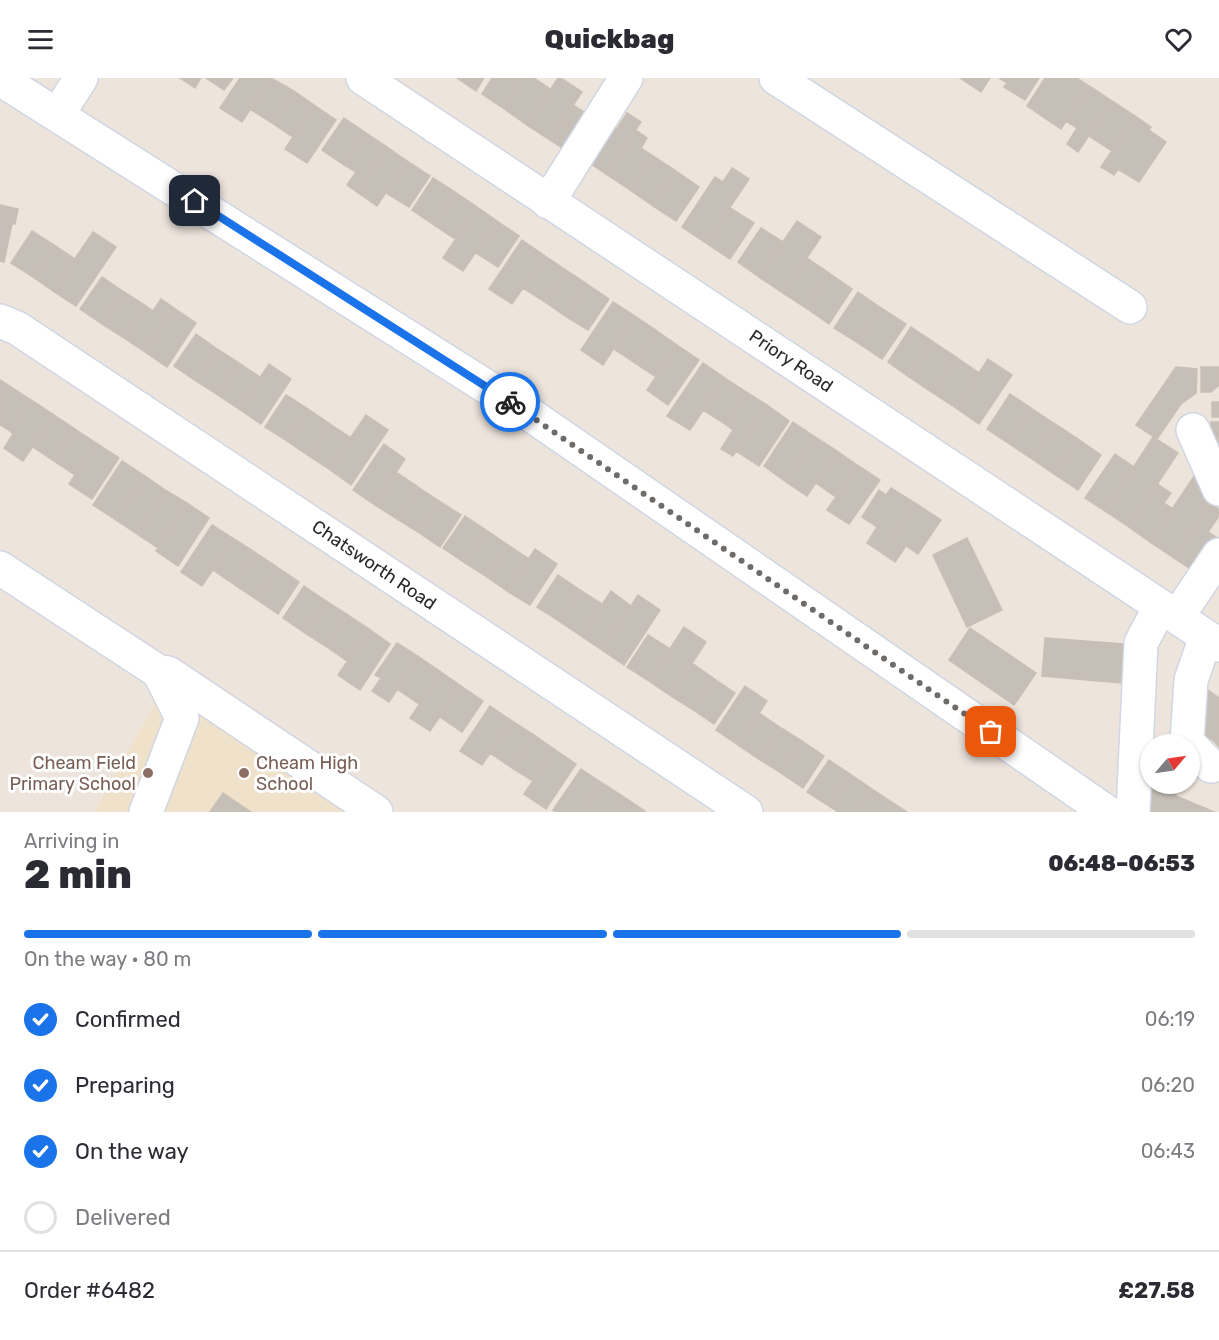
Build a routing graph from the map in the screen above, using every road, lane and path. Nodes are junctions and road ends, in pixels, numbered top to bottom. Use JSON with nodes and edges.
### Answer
{"nodes":[{"id":1,"x":81,"y":78,"type":"edge"},
{"id":2,"x":363,"y":78,"type":"edge"},
{"id":3,"x":626,"y":78,"type":"edge"},
{"id":4,"x":776,"y":78,"type":"edge"},
{"id":5,"x":0,"y":79,"type":"edge"},
{"id":6,"x":58,"y":114,"type":"junction"},
{"id":7,"x":548,"y":202,"type":"junction"},
{"id":8,"x":1130,"y":307,"type":"dead end"},
{"id":9,"x":0,"y":321,"type":"edge"},
{"id":10,"x":1193,"y":430,"type":"dead end"},
{"id":11,"x":1219,"y":489,"type":"edge"},
{"id":12,"x":1219,"y":555,"type":"edge"},
{"id":13,"x":0,"y":568,"type":"edge"},
{"id":14,"x":1168,"y":612,"type":"junction"},
{"id":15,"x":1213,"y":641,"type":"edge"},
{"id":16,"x":159,"y":672,"type":"junction"},
{"id":17,"x":1210,"y":766,"type":"dead end"},
{"id":18,"x":147,"y":812,"type":"edge"},
{"id":19,"x":376,"y":812,"type":"edge"},
{"id":20,"x":746,"y":812,"type":"edge"},
{"id":21,"x":1107,"y":812,"type":"edge"},
{"id":22,"x":1133,"y":812,"type":"edge"}],
"edges":[{"from":1,"to":6,"type":"street"},
{"from":2,"to":7,"type":"street","name":"Priory Road"},
{"from":3,"to":7,"type":"street"},
{"from":4,"to":8,"type":"street"},
{"from":5,"to":6,"type":"street"},
{"from":6,"to":21,"type":"street"},
{"from":7,"to":14,"type":"street","name":"Priory Road"},
{"from":9,"to":20,"type":"street","name":"Chatsworth Road"},
{"from":10,"to":11,"type":"street"},
{"from":12,"to":14,"type":"street"},
{"from":13,"to":16,"type":"street"},
{"from":14,"to":15,"type":"street","name":"Priory Road"},
{"from":14,"to":22,"type":"street"},
{"from":15,"to":17,"type":"street"},
{"from":16,"to":18,"type":"street"},
{"from":16,"to":19,"type":"street"}]}
